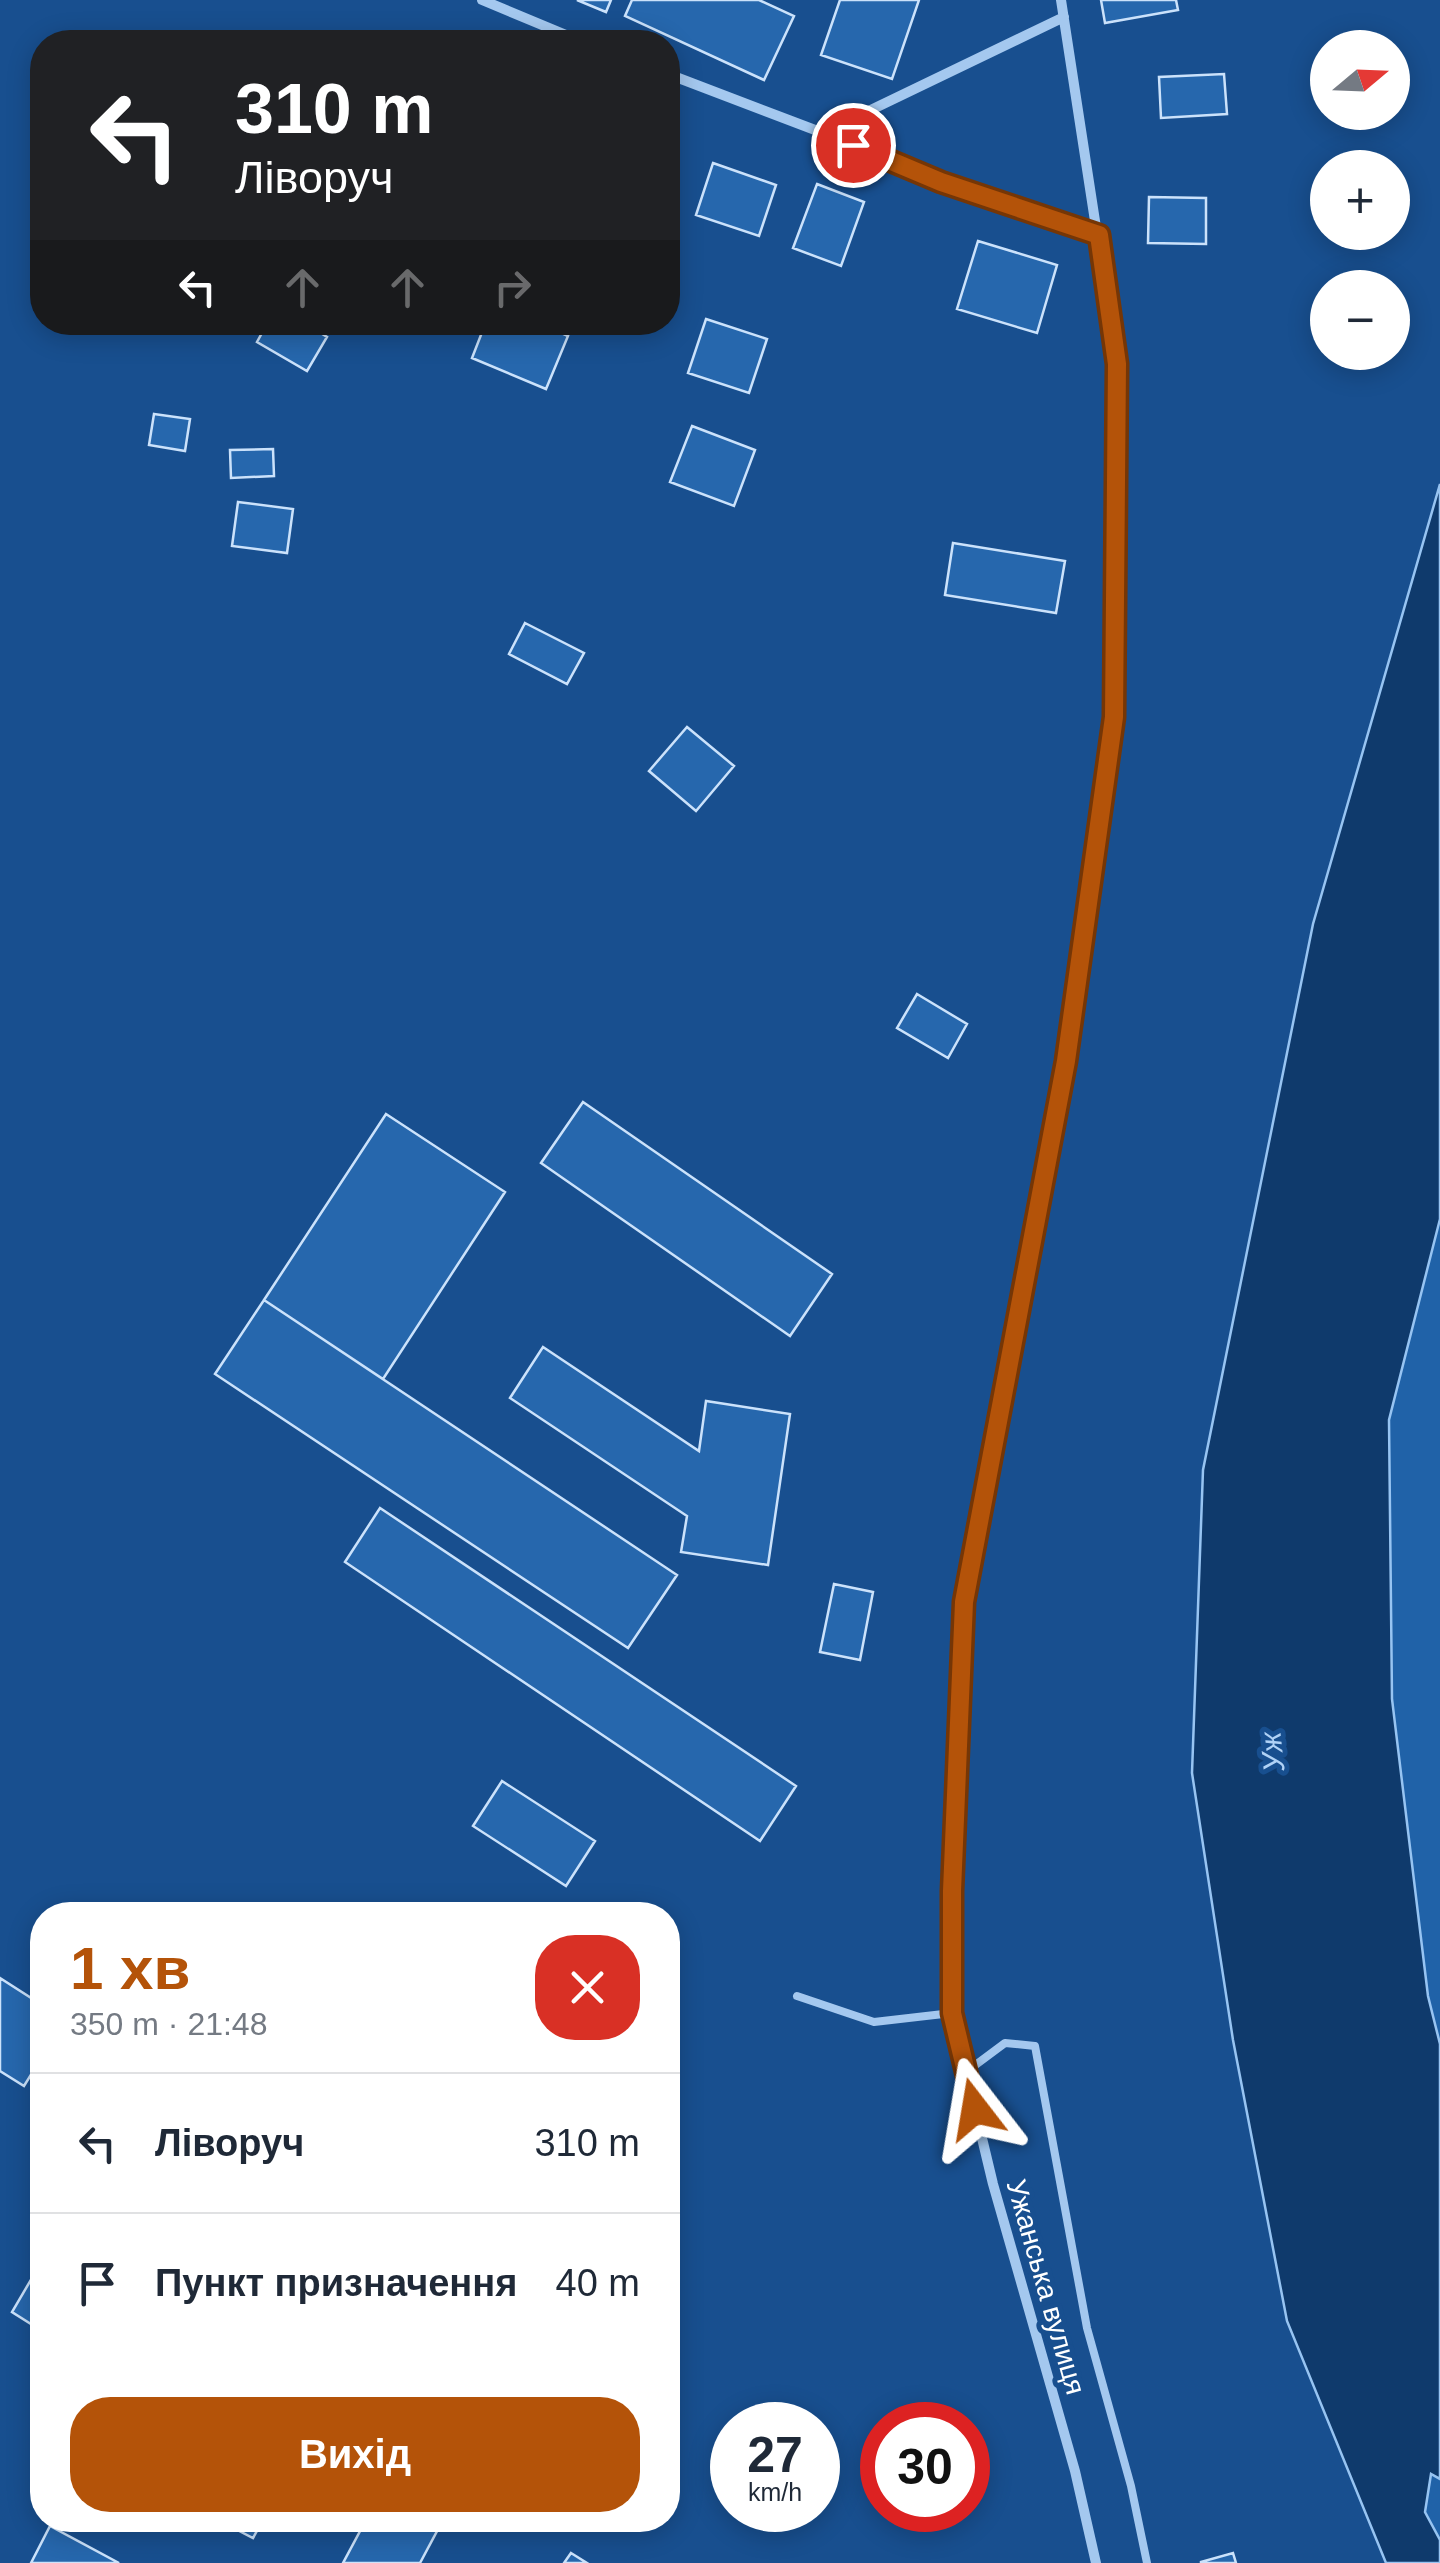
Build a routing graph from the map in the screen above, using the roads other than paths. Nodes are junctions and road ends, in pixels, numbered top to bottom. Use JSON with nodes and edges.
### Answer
{"nodes":[{"id":1,"x":482,"y":0,"type":"edge"},
{"id":2,"x":1061,"y":0,"type":"edge"},
{"id":3,"x":1064,"y":18,"type":"junction"},
{"id":4,"x":554,"y":30,"type":"edge"},
{"id":5,"x":680,"y":79,"type":"edge"},
{"id":6,"x":823,"y":133,"type":"junction"},
{"id":7,"x":1099,"y":235,"type":"junction"},
{"id":8,"x":797,"y":1996,"type":"dead end"},
{"id":9,"x":952,"y":2013,"type":"junction"},
{"id":10,"x":966,"y":2072,"type":"junction"},
{"id":11,"x":1096,"y":2563,"type":"edge"},
{"id":12,"x":1147,"y":2563,"type":"edge"}],
"edges":[{"from":1,"to":4,"type":"street"},
{"from":2,"to":3,"type":"street","name":"Ужанська вулиця"},
{"from":3,"to":6,"type":"street"},
{"from":3,"to":7,"type":"street","name":"Ужанська вулиця"},
{"from":5,"to":6,"type":"street"},
{"from":6,"to":7,"type":"lane"},
{"from":7,"to":9,"type":"street","name":"Ужанська вулиця"},
{"from":8,"to":9,"type":"lane"},
{"from":9,"to":10,"type":"street","name":"Ужанська вулиця"},
{"from":10,"to":11,"type":"street","name":"Ужанська вулиця"},
{"from":10,"to":12,"type":"lane"}]}
